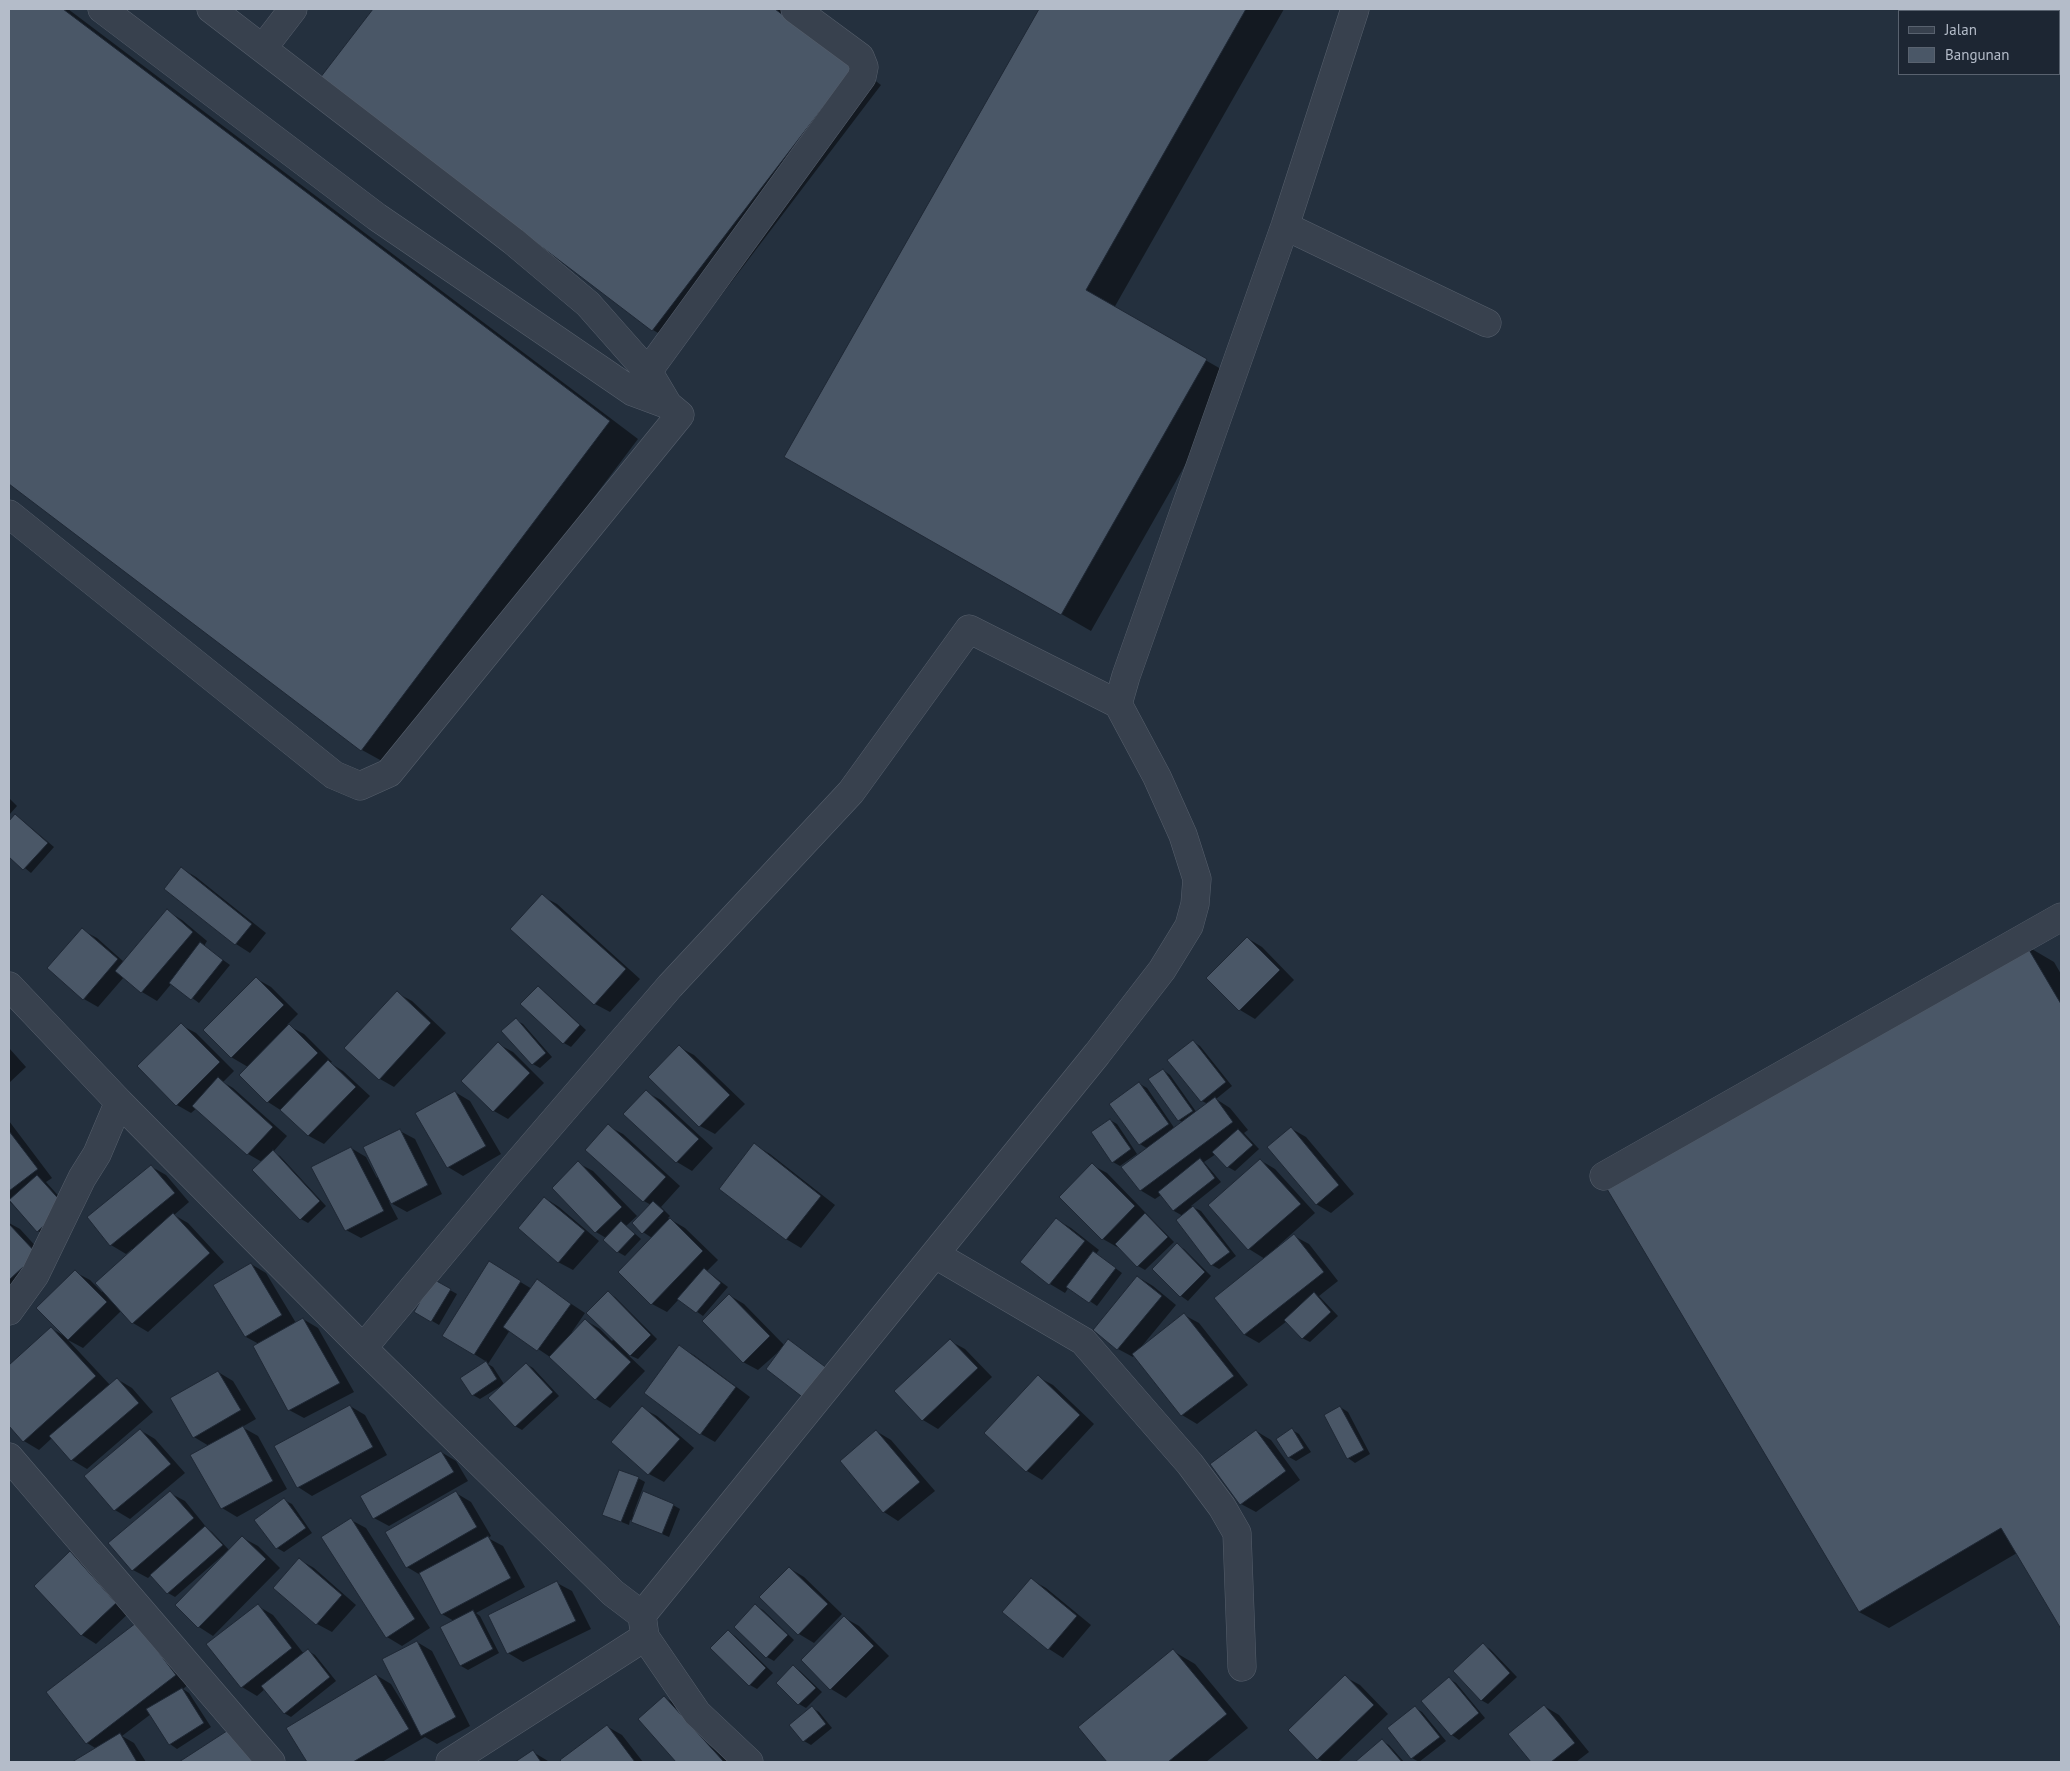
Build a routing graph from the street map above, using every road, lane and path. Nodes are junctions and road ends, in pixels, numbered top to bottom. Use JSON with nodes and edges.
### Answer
{"nodes":[{"id":1,"x":102,"y":9,"type":"edge"},
{"id":2,"x":211,"y":9,"type":"edge"},
{"id":3,"x":293,"y":9,"type":"edge"},
{"id":4,"x":795,"y":9,"type":"edge"},
{"id":5,"x":1355,"y":9,"type":"edge"},
{"id":6,"x":263,"y":48,"type":"junction"},
{"id":7,"x":1285,"y":226,"type":"junction"},
{"id":8,"x":1487,"y":323,"type":"dead end"},
{"id":9,"x":641,"y":382,"type":"junction"},
{"id":10,"x":9,"y":514,"type":"edge"},
{"id":11,"x":1118,"y":704,"type":"junction"},
{"id":12,"x":2061,"y":917,"type":"edge"},
{"id":13,"x":9,"y":986,"type":"edge"},
{"id":14,"x":120,"y":1102,"type":"junction"},
{"id":15,"x":1604,"y":1176,"type":"dead end"},
{"id":16,"x":936,"y":1255,"type":"junction"},
{"id":17,"x":9,"y":1311,"type":"edge"},
{"id":18,"x":363,"y":1348,"type":"junction"},
{"id":19,"x":9,"y":1457,"type":"edge"},
{"id":20,"x":644,"y":1626,"type":"junction"},
{"id":21,"x":1242,"y":1667,"type":"dead end"},
{"id":22,"x":271,"y":1762,"type":"edge"},
{"id":23,"x":450,"y":1762,"type":"edge"},
{"id":24,"x":748,"y":1762,"type":"edge"}],
"edges":[{"from":1,"to":9,"type":"street"},
{"from":2,"to":6,"type":"street"},
{"from":3,"to":6,"type":"street"},
{"from":4,"to":9,"type":"street"},
{"from":5,"to":7,"type":"street"},
{"from":6,"to":9,"type":"street"},
{"from":7,"to":8,"type":"street"},
{"from":7,"to":11,"type":"street"},
{"from":9,"to":10,"type":"street"},
{"from":11,"to":16,"type":"street"},
{"from":11,"to":18,"type":"street"},
{"from":12,"to":15,"type":"street"},
{"from":13,"to":14,"type":"street"},
{"from":14,"to":17,"type":"street"},
{"from":14,"to":18,"type":"street"},
{"from":16,"to":20,"type":"street"},
{"from":16,"to":21,"type":"street"},
{"from":18,"to":20,"type":"street"},
{"from":19,"to":22,"type":"street"},
{"from":20,"to":23,"type":"street"},
{"from":20,"to":24,"type":"street"}]}
